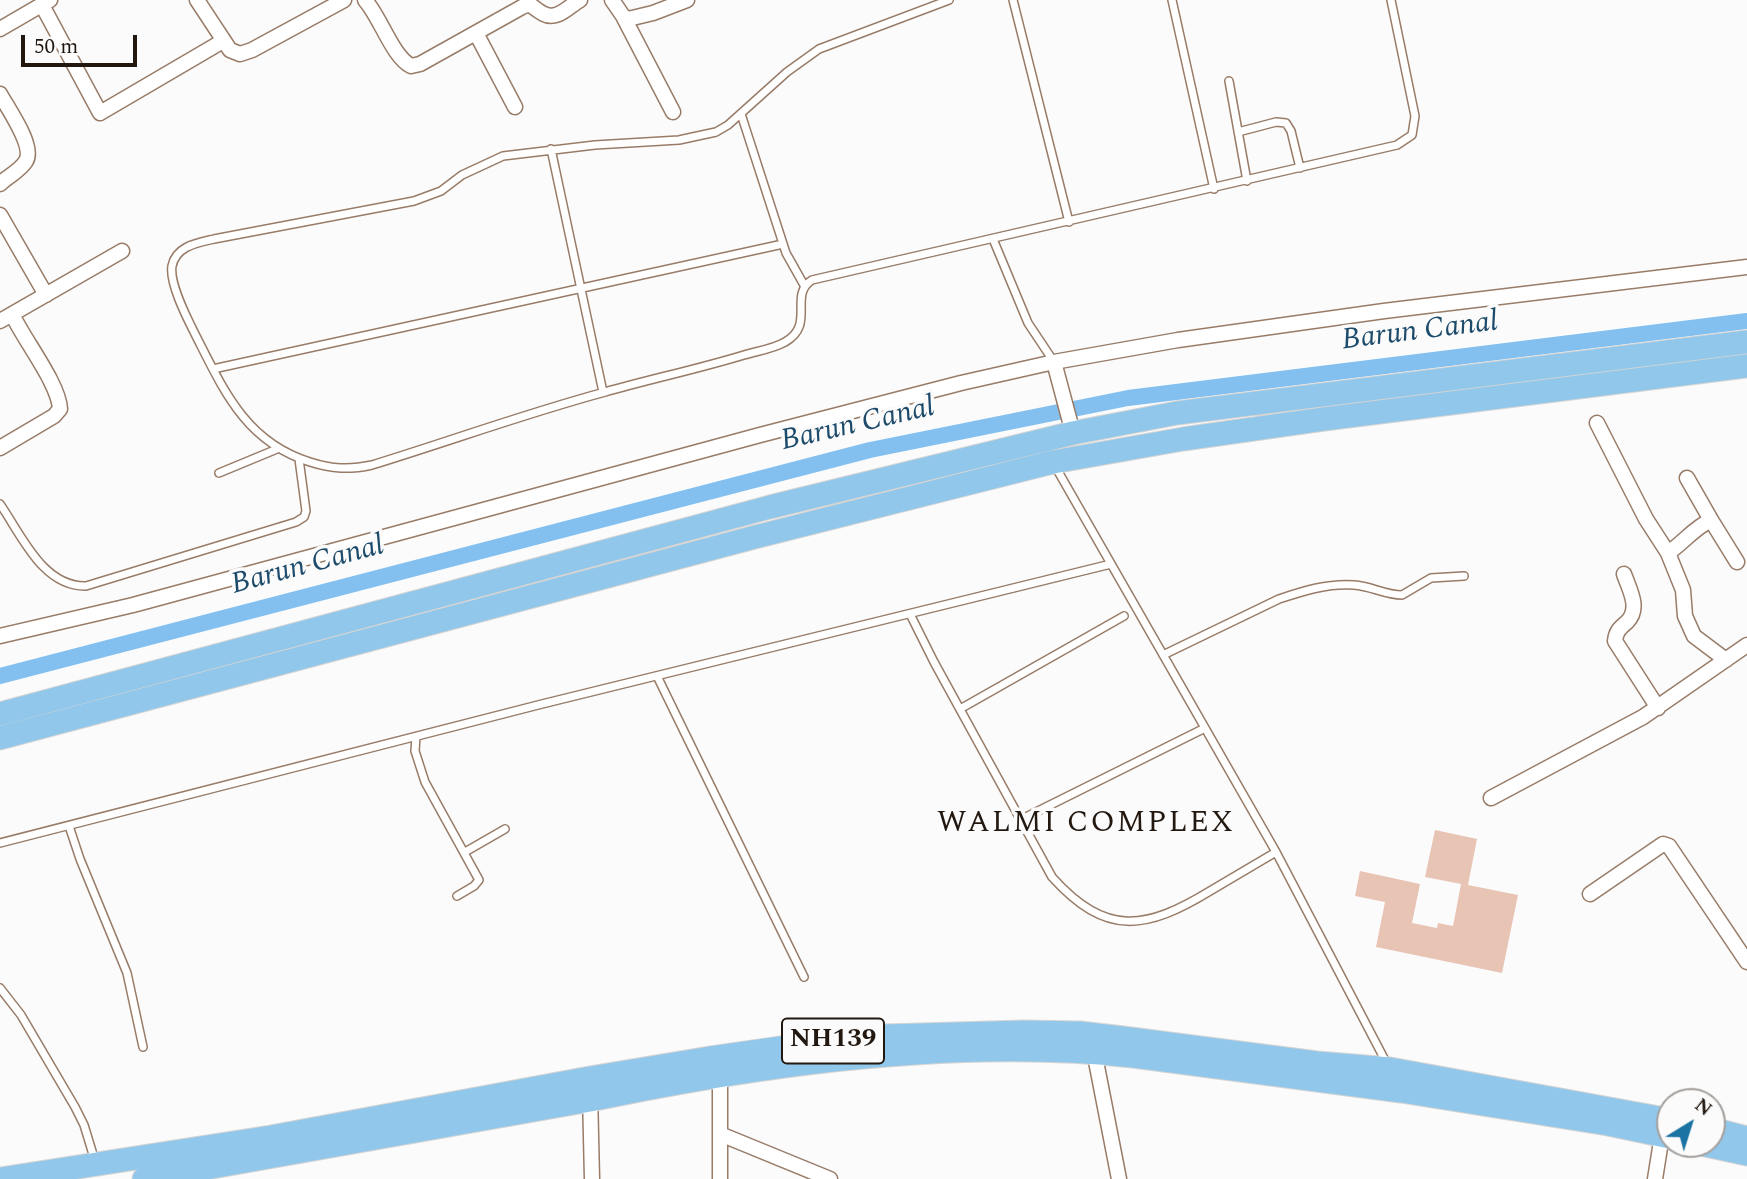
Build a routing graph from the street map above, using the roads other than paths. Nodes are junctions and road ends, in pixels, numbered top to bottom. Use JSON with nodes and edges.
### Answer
{"nodes":[{"id":1,"x":197,"y":0,"type":"edge"},
{"id":2,"x":344,"y":0,"type":"edge"},
{"id":3,"x":365,"y":0,"type":"edge"},
{"id":4,"x":580,"y":0,"type":"edge"},
{"id":5,"x":612,"y":0,"type":"edge"},
{"id":6,"x":687,"y":0,"type":"edge"},
{"id":7,"x":949,"y":0,"type":"edge"},
{"id":8,"x":1013,"y":0,"type":"edge"},
{"id":9,"x":1172,"y":0,"type":"edge"},
{"id":10,"x":1391,"y":0,"type":"edge"},
{"id":11,"x":46,"y":2,"type":"edge"},
{"id":12,"x":622,"y":16,"type":"junction"},
{"id":13,"x":0,"y":29,"type":"edge"},
{"id":14,"x":476,"y":33,"type":"junction"},
{"id":15,"x":223,"y":41,"type":"junction"},
{"id":16,"x":1229,"y":81,"type":"dead end"},
{"id":17,"x":0,"y":94,"type":"edge"},
{"id":18,"x":515,"y":107,"type":"dead end"},
{"id":19,"x":673,"y":112,"type":"dead end"},
{"id":20,"x":741,"y":114,"type":"junction"},
{"id":21,"x":1238,"y":132,"type":"junction"},
{"id":22,"x":551,"y":149,"type":"junction"},
{"id":23,"x":1300,"y":168,"type":"junction"},
{"id":24,"x":1247,"y":181,"type":"junction"},
{"id":25,"x":0,"y":184,"type":"edge"},
{"id":26,"x":1214,"y":189,"type":"junction"},
{"id":27,"x":1,"y":219,"type":"edge"},
{"id":28,"x":1069,"y":222,"type":"junction"},
{"id":29,"x":993,"y":239,"type":"junction"},
{"id":30,"x":783,"y":244,"type":"junction"},
{"id":31,"x":122,"y":251,"type":"dead end"},
{"id":32,"x":1747,"y":267,"type":"edge"},
{"id":33,"x":804,"y":285,"type":"junction"},
{"id":34,"x":580,"y":290,"type":"junction"},
{"id":35,"x":46,"y":295,"type":"junction"},
{"id":36,"x":6,"y":318,"type":"edge"},
{"id":37,"x":1747,"y":342,"type":"edge"},
{"id":38,"x":1747,"y":366,"type":"edge"},
{"id":39,"x":1056,"y":368,"type":"junction"},
{"id":40,"x":213,"y":369,"type":"junction"},
{"id":41,"x":603,"y":392,"type":"junction"},
{"id":42,"x":1597,"y":423,"type":"dead end"},
{"id":43,"x":1071,"y":426,"type":"junction"},
{"id":44,"x":0,"y":448,"type":"edge"},
{"id":45,"x":277,"y":449,"type":"junction"},
{"id":46,"x":299,"y":459,"type":"junction"},
{"id":47,"x":1053,"y":462,"type":"junction"},
{"id":48,"x":219,"y":473,"type":"dead end"},
{"id":49,"x":1687,"y":478,"type":"dead end"},
{"id":50,"x":0,"y":505,"type":"edge"},
{"id":51,"x":1711,"y":520,"type":"junction"},
{"id":52,"x":1668,"y":553,"type":"junction"},
{"id":53,"x":1737,"y":562,"type":"dead end"},
{"id":54,"x":1111,"y":564,"type":"junction"},
{"id":55,"x":1624,"y":574,"type":"dead end"},
{"id":56,"x":1464,"y":576,"type":"dead end"},
{"id":57,"x":910,"y":614,"type":"junction"},
{"id":58,"x":1124,"y":616,"type":"dead end"},
{"id":59,"x":0,"y":636,"type":"edge"},
{"id":60,"x":1747,"y":645,"type":"edge"},
{"id":61,"x":1163,"y":655,"type":"junction"},
{"id":62,"x":1726,"y":660,"type":"junction"},
{"id":63,"x":657,"y":676,"type":"junction"},
{"id":64,"x":1658,"y":708,"type":"junction"},
{"id":65,"x":960,"y":709,"type":"junction"},
{"id":66,"x":0,"y":713,"type":"edge"},
{"id":67,"x":1205,"y":727,"type":"junction"},
{"id":68,"x":416,"y":737,"type":"junction"},
{"id":69,"x":0,"y":738,"type":"edge"},
{"id":70,"x":1491,"y":798,"type":"dead end"},
{"id":71,"x":1020,"y":820,"type":"junction"},
{"id":72,"x":69,"y":826,"type":"junction"},
{"id":73,"x":505,"y":829,"type":"dead end"},
{"id":74,"x":0,"y":843,"type":"edge"},
{"id":75,"x":465,"y":852,"type":"junction"},
{"id":76,"x":1276,"y":852,"type":"junction"},
{"id":77,"x":1590,"y":894,"type":"dead end"},
{"id":78,"x":457,"y":896,"type":"dead end"},
{"id":79,"x":1747,"y":962,"type":"edge"},
{"id":80,"x":804,"y":977,"type":"dead end"},
{"id":81,"x":0,"y":988,"type":"edge"},
{"id":82,"x":143,"y":1047,"type":"dead end"},
{"id":83,"x":1094,"y":1051,"type":"junction"},
{"id":84,"x":1390,"y":1069,"type":"junction"},
{"id":85,"x":720,"y":1076,"type":"junction"},
{"id":86,"x":590,"y":1089,"type":"junction"},
{"id":87,"x":1401,"y":1091,"type":"junction"},
{"id":88,"x":1656,"y":1128,"type":"edge"},
{"id":89,"x":1656,"y":1130,"type":"edge"},
{"id":90,"x":1726,"y":1133,"type":"edge"},
{"id":91,"x":720,"y":1134,"type":"junction"},
{"id":92,"x":1747,"y":1138,"type":"edge"},
{"id":93,"x":1726,"y":1149,"type":"edge"},
{"id":94,"x":1747,"y":1154,"type":"edge"},
{"id":95,"x":1661,"y":1158,"type":"edge"},
{"id":96,"x":97,"y":1165,"type":"junction"},
{"id":97,"x":156,"y":1178,"type":"edge"},
{"id":98,"x":1,"y":1179,"type":"edge"},
{"id":99,"x":592,"y":1179,"type":"edge"},
{"id":100,"x":720,"y":1179,"type":"edge"},
{"id":101,"x":831,"y":1179,"type":"edge"},
{"id":102,"x":1119,"y":1179,"type":"edge"},
{"id":103,"x":1655,"y":1179,"type":"edge"}],
"edges":[{"from":1,"to":15,"type":"street"},
{"from":2,"to":15,"type":"street"},
{"from":3,"to":14,"type":"street"},
{"from":4,"to":14,"type":"street"},
{"from":5,"to":12,"type":"street"},
{"from":6,"to":12,"type":"street"},
{"from":7,"to":20,"type":"lane"},
{"from":8,"to":28,"type":"lane"},
{"from":9,"to":26,"type":"lane"},
{"from":10,"to":23,"type":"lane"},
{"from":11,"to":13,"type":"street"},
{"from":11,"to":15,"type":"street"},
{"from":12,"to":19,"type":"street"},
{"from":14,"to":18,"type":"street"},
{"from":16,"to":21,"type":"lane"},
{"from":17,"to":25,"type":"street"},
{"from":20,"to":22,"type":"lane"},
{"from":20,"to":30,"type":"lane"},
{"from":21,"to":23,"type":"lane"},
{"from":21,"to":24,"type":"lane"},
{"from":22,"to":34,"type":"lane"},
{"from":22,"to":40,"type":"lane"},
{"from":23,"to":24,"type":"lane"},
{"from":24,"to":26,"type":"lane"},
{"from":26,"to":28,"type":"lane"},
{"from":27,"to":35,"type":"street"},
{"from":28,"to":29,"type":"lane"},
{"from":29,"to":33,"type":"lane"},
{"from":29,"to":39,"type":"lane"},
{"from":30,"to":33,"type":"lane"},
{"from":30,"to":34,"type":"lane"},
{"from":31,"to":35,"type":"street"},
{"from":32,"to":39,"type":"street"},
{"from":33,"to":41,"type":"lane"},
{"from":34,"to":40,"type":"lane"},
{"from":34,"to":41,"type":"lane"},
{"from":35,"to":36,"type":"street"},
{"from":36,"to":44,"type":"street"},
{"from":37,"to":43,"type":"highway"},
{"from":38,"to":47,"type":"highway"},
{"from":39,"to":43,"type":"street"},
{"from":39,"to":59,"type":"street"},
{"from":40,"to":45,"type":"lane"},
{"from":41,"to":46,"type":"lane"},
{"from":42,"to":52,"type":"street"},
{"from":43,"to":66,"type":"highway"},
{"from":45,"to":46,"type":"lane"},
{"from":45,"to":48,"type":"lane"},
{"from":46,"to":50,"type":"lane"},
{"from":47,"to":54,"type":"lane"},
{"from":47,"to":69,"type":"highway"},
{"from":49,"to":51,"type":"street"},
{"from":51,"to":52,"type":"street"},
{"from":51,"to":53,"type":"street"},
{"from":52,"to":62,"type":"street"},
{"from":54,"to":57,"type":"lane"},
{"from":54,"to":61,"type":"lane"},
{"from":55,"to":64,"type":"street"},
{"from":56,"to":61,"type":"lane"},
{"from":57,"to":63,"type":"lane"},
{"from":57,"to":65,"type":"lane"},
{"from":58,"to":65,"type":"lane"},
{"from":60,"to":62,"type":"street"},
{"from":61,"to":67,"type":"lane"},
{"from":62,"to":64,"type":"street"},
{"from":63,"to":68,"type":"lane"},
{"from":63,"to":80,"type":"lane"},
{"from":64,"to":70,"type":"street"},
{"from":65,"to":71,"type":"lane"},
{"from":67,"to":71,"type":"lane"},
{"from":67,"to":76,"type":"lane"},
{"from":68,"to":72,"type":"lane"},
{"from":68,"to":75,"type":"lane"},
{"from":71,"to":76,"type":"lane"},
{"from":72,"to":74,"type":"lane"},
{"from":72,"to":82,"type":"lane"},
{"from":73,"to":75,"type":"lane"},
{"from":75,"to":78,"type":"lane"},
{"from":76,"to":84,"type":"lane"},
{"from":77,"to":79,"type":"street"},
{"from":81,"to":96,"type":"lane"},
{"from":83,"to":85,"type":"highway","number":"NH139"},
{"from":83,"to":87,"type":"highway","number":"NH139"},
{"from":83,"to":102,"type":"street"},
{"from":84,"to":86,"type":"highway","number":"NH139"},
{"from":84,"to":87,"type":"lane"},
{"from":84,"to":88,"type":"highway","number":"NH139"},
{"from":85,"to":86,"type":"highway","number":"NH139"},
{"from":85,"to":91,"type":"street"},
{"from":86,"to":96,"type":"highway","number":"NH139"},
{"from":86,"to":97,"type":"highway","number":"NH139"},
{"from":86,"to":99,"type":"street"},
{"from":87,"to":89,"type":"highway","number":"NH139"},
{"from":90,"to":92,"type":"highway"},
{"from":91,"to":100,"type":"street"},
{"from":91,"to":101,"type":"street"},
{"from":93,"to":94,"type":"highway"},
{"from":95,"to":103,"type":"street"},
{"from":96,"to":98,"type":"highway","number":"NH139"}]}
